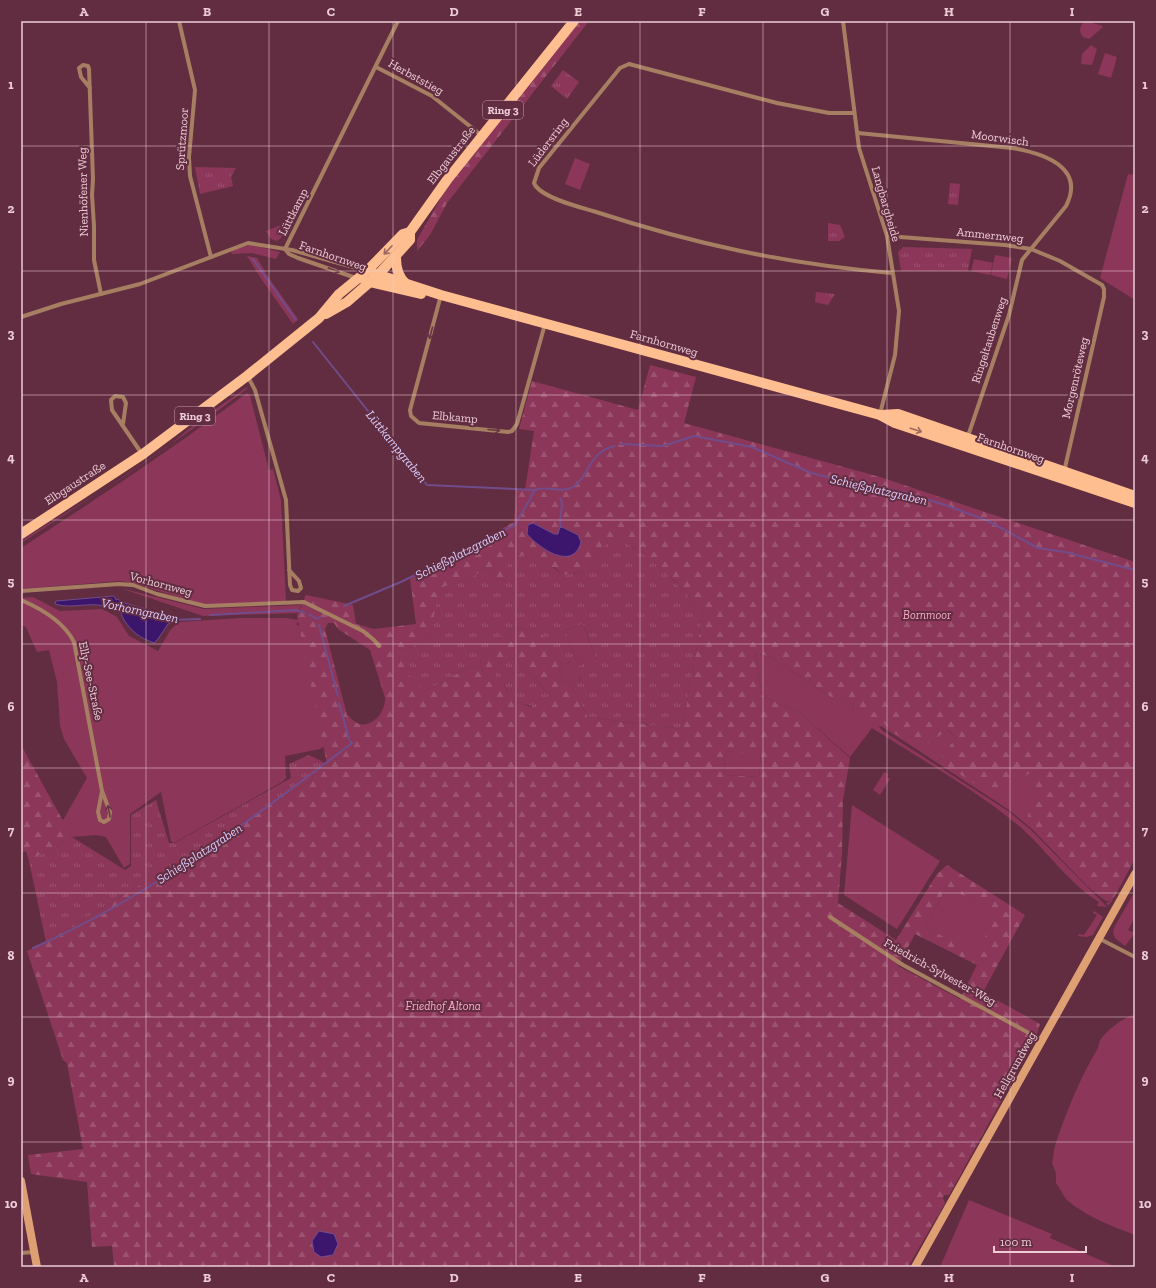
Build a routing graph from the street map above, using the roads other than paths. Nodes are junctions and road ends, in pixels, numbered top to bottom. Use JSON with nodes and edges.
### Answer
{"nodes":[{"id":1,"x":180,"y":21,"type":"edge"},
{"id":2,"x":398,"y":21,"type":"edge"},
{"id":3,"x":574,"y":21,"type":"edge"},
{"id":4,"x":843,"y":21,"type":"edge"},
{"id":5,"x":376,"y":67,"type":"junction"},
{"id":6,"x":90,"y":88,"type":"junction"},
{"id":7,"x":854,"y":113,"type":"junction"},
{"id":8,"x":858,"y":132,"type":"junction"},
{"id":9,"x":482,"y":135,"type":"junction"},
{"id":10,"x":410,"y":232,"type":"junction"},
{"id":11,"x":887,"y":236,"type":"junction"},
{"id":12,"x":1031,"y":249,"type":"junction"},
{"id":13,"x":285,"y":250,"type":"junction"},
{"id":14,"x":211,"y":257,"type":"junction"},
{"id":15,"x":396,"y":258,"type":"junction"},
{"id":16,"x":367,"y":271,"type":"junction"},
{"id":17,"x":892,"y":273,"type":"junction"},
{"id":18,"x":378,"y":275,"type":"junction"},
{"id":19,"x":358,"y":279,"type":"junction"},
{"id":20,"x":369,"y":283,"type":"junction"},
{"id":21,"x":406,"y":284,"type":"junction"},
{"id":22,"x":1104,"y":289,"type":"joint"},
{"id":23,"x":101,"y":294,"type":"junction"},
{"id":24,"x":441,"y":295,"type":"junction"},
{"id":25,"x":21,"y":317,"type":"edge"},
{"id":26,"x":318,"y":318,"type":"junction"},
{"id":27,"x":545,"y":323,"type":"junction"},
{"id":28,"x":247,"y":376,"type":"junction"},
{"id":29,"x":880,"y":415,"type":"junction"},
{"id":30,"x":123,"y":424,"type":"junction"},
{"id":31,"x":967,"y":439,"type":"junction"},
{"id":32,"x":143,"y":454,"type":"junction"},
{"id":33,"x":1064,"y":472,"type":"junction"},
{"id":34,"x":1135,"y":496,"type":"edge"},
{"id":35,"x":1135,"y":503,"type":"edge"},
{"id":36,"x":21,"y":534,"type":"edge"},
{"id":37,"x":289,"y":570,"type":"junction"},
{"id":38,"x":296,"y":591,"type":"junction"},
{"id":39,"x":21,"y":592,"type":"edge"},
{"id":40,"x":21,"y":600,"type":"edge"},
{"id":41,"x":296,"y":602,"type":"junction"},
{"id":42,"x":379,"y":646,"type":"dead end"},
{"id":43,"x":102,"y":791,"type":"junction"},
{"id":44,"x":1135,"y":874,"type":"edge"},
{"id":45,"x":830,"y":917,"type":"dead end"},
{"id":46,"x":1100,"y":939,"type":"junction"},
{"id":47,"x":1135,"y":957,"type":"edge"},
{"id":48,"x":1042,"y":1040,"type":"junction"},
{"id":49,"x":21,"y":1181,"type":"edge"},
{"id":50,"x":34,"y":1252,"type":"junction"},
{"id":51,"x":21,"y":1253,"type":"edge"},
{"id":52,"x":37,"y":1267,"type":"edge"},
{"id":53,"x":915,"y":1267,"type":"edge"}],
"edges":[{"from":1,"to":14,"type":"street","name":"Sprützmoor"},
{"from":2,"to":5,"type":"street","name":"Lüttkamp"},
{"from":3,"to":9,"type":"main road","name":"Elbgaustraße","number":"Ring 3"},
{"from":4,"to":7,"type":"street","name":"Langbargheide"},
{"from":5,"to":9,"type":"street","name":"Herbststieg"},
{"from":5,"to":13,"type":"street","name":"Lüttkamp"},
{"from":6,"to":6,"type":"street","name":"Nienhöfener Weg"},
{"from":6,"to":23,"type":"street","name":"Nienhöfener Weg"},
{"from":7,"to":8,"type":"street","name":"Langbargheide"},
{"from":7,"to":17,"type":"street","name":"Lüdersring"},
{"from":8,"to":11,"type":"street","name":"Langbargheide"},
{"from":8,"to":12,"type":"street","name":"Moorwisch"},
{"from":9,"to":10,"type":"main road","name":"Elbgaustraße","number":"Ring 3"},
{"from":10,"to":15,"type":"main road","name":"Elbgaustraße"},
{"from":10,"to":16,"type":"main road","name":"Elbgaustraße","one_way":true},
{"from":11,"to":12,"type":"street","name":"Ammernweg"},
{"from":11,"to":17,"type":"street","name":"Langbargheide"},
{"from":12,"to":22,"type":"street","name":"Ammernweg"},
{"from":12,"to":31,"type":"street","name":"Ringeltaubenweg"},
{"from":13,"to":14,"type":"street","name":"Lüttkamp"},
{"from":13,"to":16,"type":"street","name":"Farnhornweg"},
{"from":13,"to":19,"type":"street","name":"Farnhornweg","one_way":true},
{"from":14,"to":23,"type":"street","name":"Lüttkamp"},
{"from":15,"to":18,"type":"main road","name":"Elbgaustraße"},
{"from":15,"to":21,"type":"main road"},
{"from":16,"to":18,"type":"main road","name":"Farnhornweg"},
{"from":16,"to":19,"type":"main road","name":"Elbgaustraße","number":"Ring 3"},
{"from":17,"to":29,"type":"street","name":"Langbargheide"},
{"from":18,"to":20,"type":"main road","name":"Elbgaustraße"},
{"from":18,"to":21,"type":"main road","name":"Farnhornweg"},
{"from":19,"to":20,"type":"main road","name":"Farnhornweg"},
{"from":19,"to":26,"type":"main road","name":"Elbgaustraße","number":"Ring 3"},
{"from":20,"to":24,"type":"main road","name":"Farnhornweg"},
{"from":20,"to":26,"type":"main road","name":"Elbgaustraße","number":"Ring 3"},
{"from":21,"to":24,"type":"main road","name":"Farnhornweg"},
{"from":22,"to":33,"type":"street","name":"Morgenröteweg"},
{"from":23,"to":25,"type":"street","name":"Lüttkamp"},
{"from":24,"to":27,"type":"main road","name":"Farnhornweg"},
{"from":24,"to":27,"type":"street","name":"Elbkamp","one_way":true},
{"from":26,"to":28,"type":"main road","name":"Elbgaustraße","number":"Ring 3"},
{"from":27,"to":29,"type":"main road","name":"Farnhornweg"},
{"from":28,"to":32,"type":"main road","name":"Elbgaustraße","number":"Ring 3"},
{"from":28,"to":37,"type":"street"},
{"from":29,"to":31,"type":"main road","name":"Farnhornweg"},
{"from":29,"to":35,"type":"main road","name":"Farnhornweg","one_way":true},
{"from":30,"to":30,"type":"street"},
{"from":30,"to":32,"type":"street"},
{"from":31,"to":33,"type":"main road","name":"Farnhornweg"},
{"from":32,"to":36,"type":"main road","name":"Elbgaustraße","number":"Ring 3"},
{"from":33,"to":34,"type":"main road","name":"Farnhornweg"},
{"from":37,"to":38,"type":"street"},
{"from":37,"to":38,"type":"street"},
{"from":38,"to":41,"type":"street"},
{"from":39,"to":41,"type":"street","name":"Vorhornweg"},
{"from":40,"to":43,"type":"street","name":"Elly-See-Straße"},
{"from":41,"to":42,"type":"street","name":"Vorhornweg"},
{"from":43,"to":43,"type":"street","name":"Elly-See-Straße","one_way":true},
{"from":44,"to":46,"type":"street","name":"Hellgrundweg"},
{"from":45,"to":48,"type":"street","name":"Friedrich-Sylvester-Weg"},
{"from":46,"to":47,"type":"street"},
{"from":46,"to":48,"type":"street","name":"Hellgrundweg"},
{"from":48,"to":53,"type":"street","name":"Hellgrundweg"},
{"from":49,"to":50,"type":"street"},
{"from":50,"to":51,"type":"street"},
{"from":50,"to":52,"type":"street"}]}
